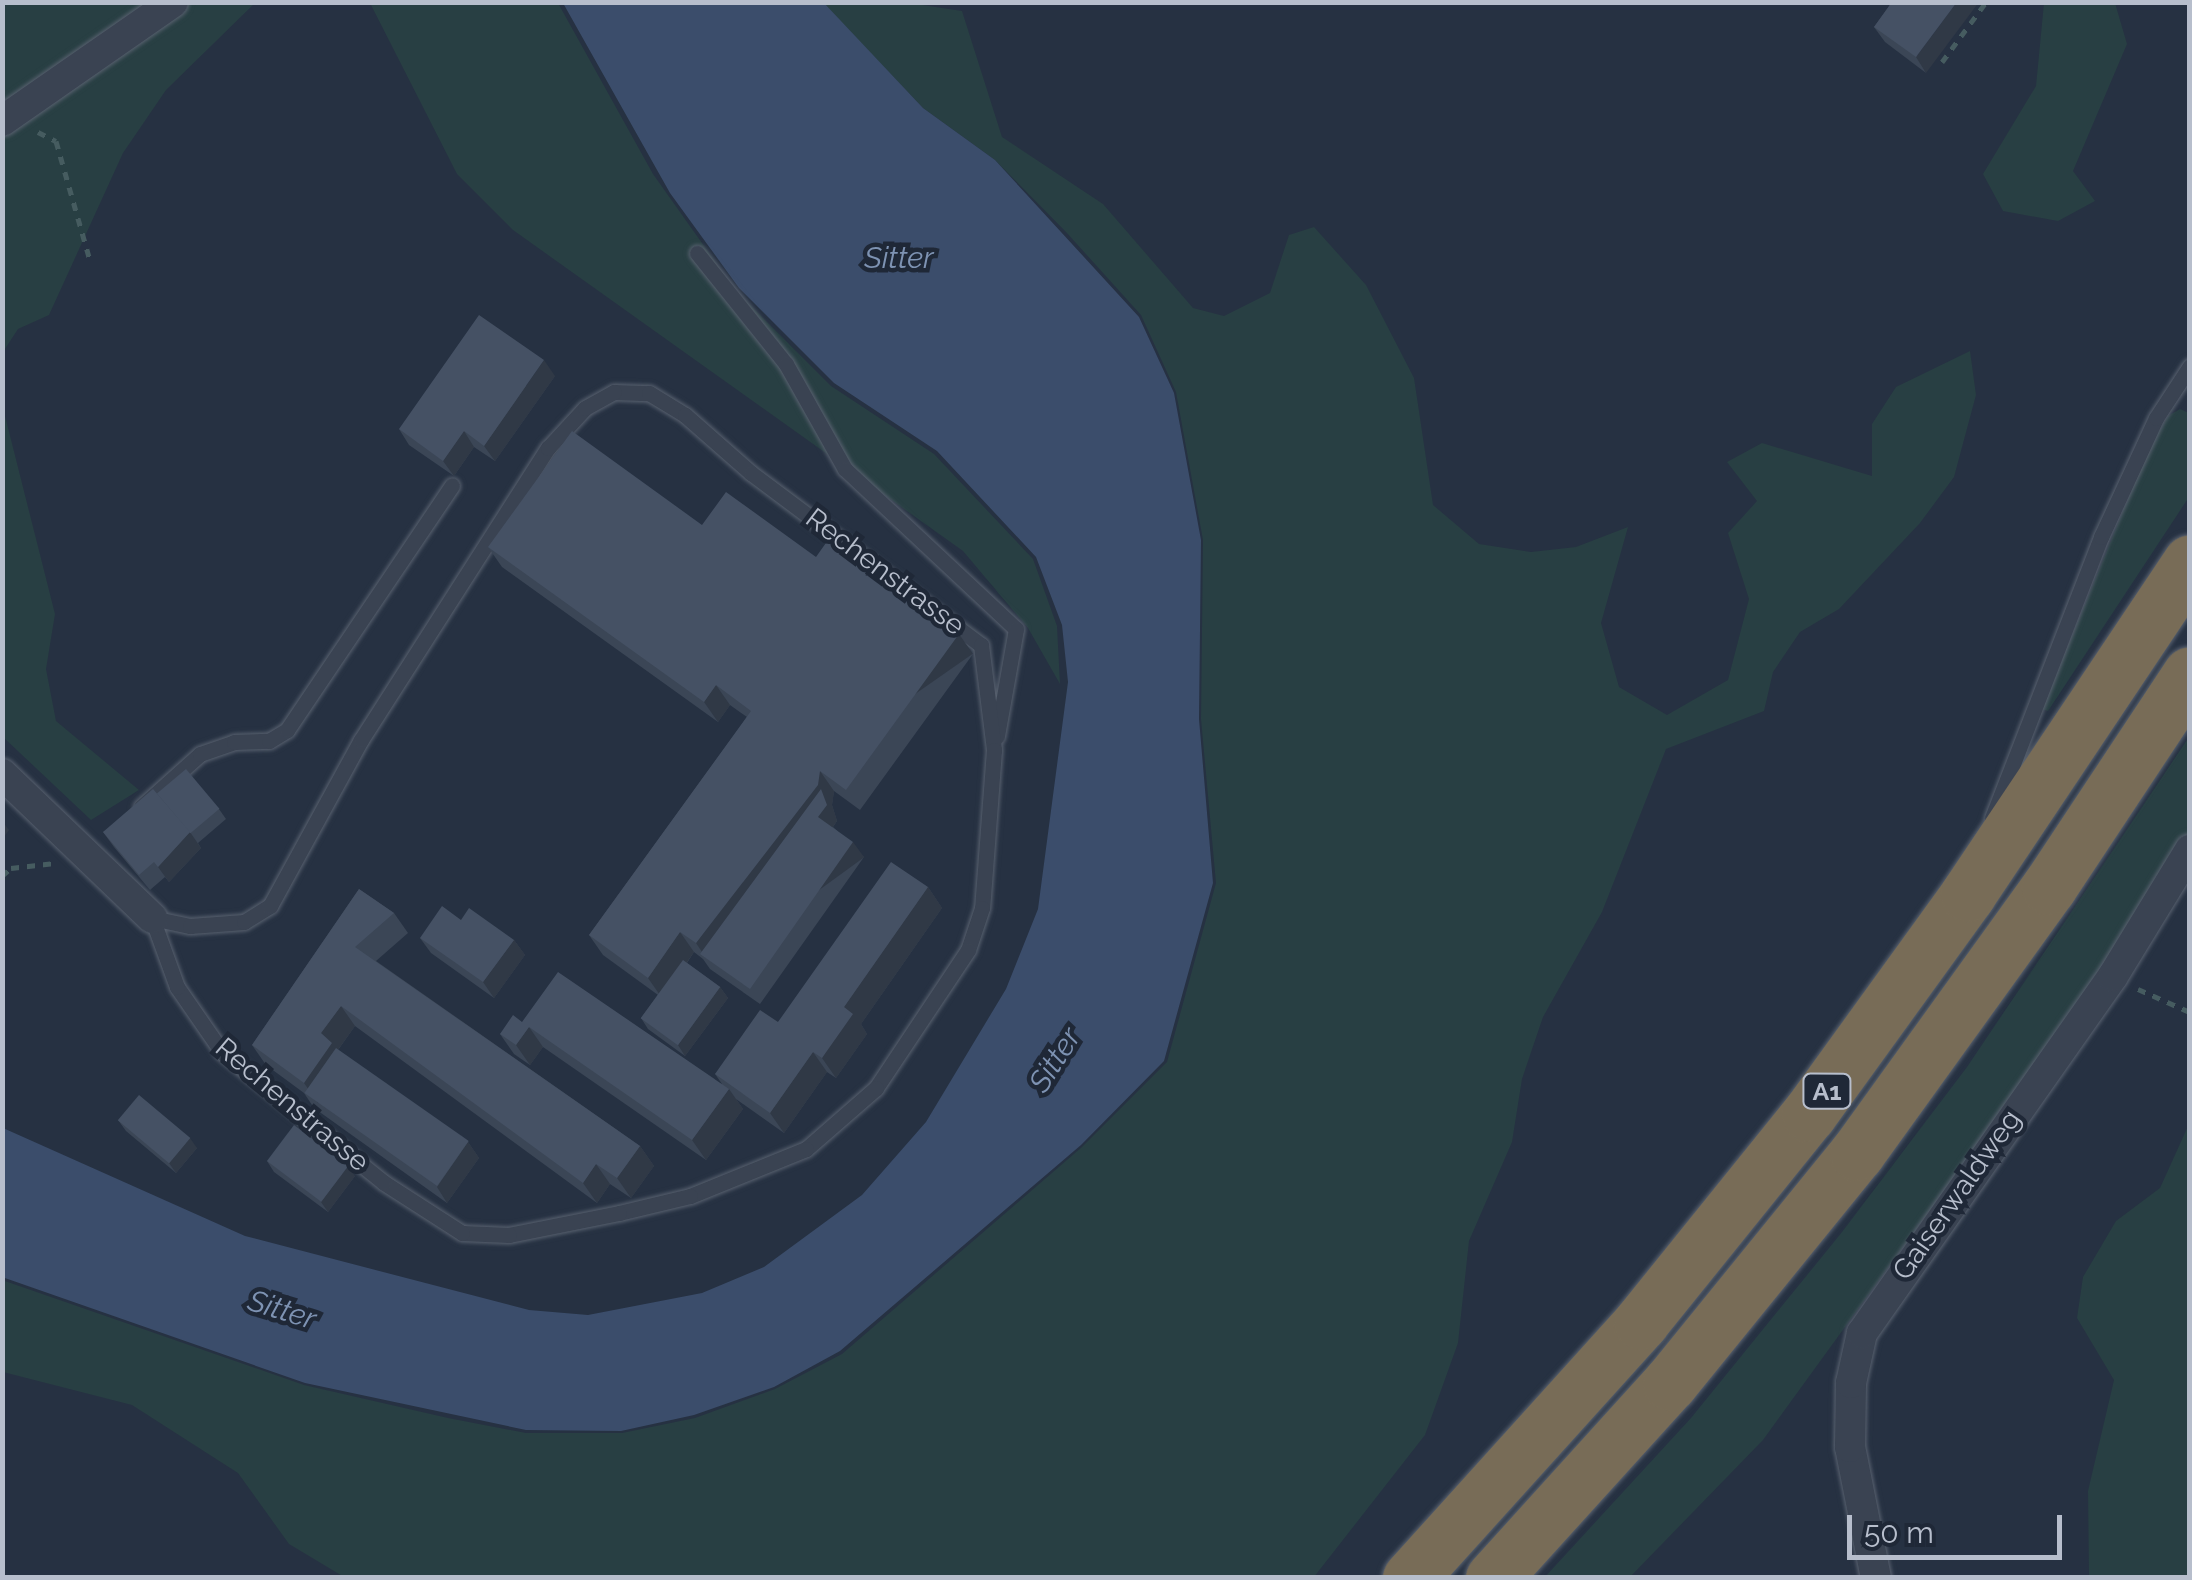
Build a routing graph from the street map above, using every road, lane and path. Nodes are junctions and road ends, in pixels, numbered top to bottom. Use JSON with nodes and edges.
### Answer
{"nodes":[{"id":1,"x":174,"y":2,"type":"edge"},
{"id":2,"x":1986,"y":2,"type":"edge"},
{"id":3,"x":1942,"y":62,"type":"dead end"},
{"id":4,"x":5,"y":120,"type":"edge"},
{"id":5,"x":697,"y":254,"type":"dead end"},
{"id":6,"x":88,"y":257,"type":"dead end"},
{"id":7,"x":2190,"y":366,"type":"edge"},
{"id":8,"x":452,"y":486,"type":"dead end"},
{"id":9,"x":2190,"y":562,"type":"edge"},
{"id":10,"x":2190,"y":674,"type":"edge"},
{"id":11,"x":994,"y":750,"type":"junction"},
{"id":12,"x":2,"y":774,"type":"edge"},
{"id":13,"x":122,"y":823,"type":"edge"},
{"id":14,"x":91,"y":850,"type":"junction"},
{"id":15,"x":2190,"y":850,"type":"edge"},
{"id":16,"x":2,"y":876,"type":"edge"},
{"id":17,"x":1968,"y":894,"type":"junction"},
{"id":18,"x":152,"y":918,"type":"junction"},
{"id":19,"x":2113,"y":976,"type":"junction"},
{"id":20,"x":2190,"y":1012,"type":"edge"},
{"id":21,"x":1410,"y":1578,"type":"edge"},
{"id":22,"x":1494,"y":1578,"type":"edge"},
{"id":23,"x":1876,"y":1578,"type":"edge"}],
"edges":[{"from":1,"to":4,"type":"street"},
{"from":2,"to":3,"type":"path"},
{"from":4,"to":6,"type":"path"},
{"from":5,"to":11,"type":"lane"},
{"from":7,"to":17,"type":"lane"},
{"from":8,"to":13,"type":"lane"},
{"from":9,"to":17,"type":"highway","number":"A1"},
{"from":10,"to":22,"type":"highway","number":"A1"},
{"from":11,"to":18,"type":"lane","name":"Rechenstrasse"},
{"from":11,"to":18,"type":"lane","name":"Rechenstrasse"},
{"from":12,"to":14,"type":"street","name":"Rechenstrasse"},
{"from":14,"to":16,"type":"path"},
{"from":14,"to":18,"type":"street","name":"Rechenstrasse"},
{"from":15,"to":19,"type":"street","name":"Gaiserwaldweg"},
{"from":17,"to":21,"type":"highway","number":"A1"},
{"from":19,"to":20,"type":"path"},
{"from":19,"to":23,"type":"street","name":"Gaiserwaldweg"}]}
